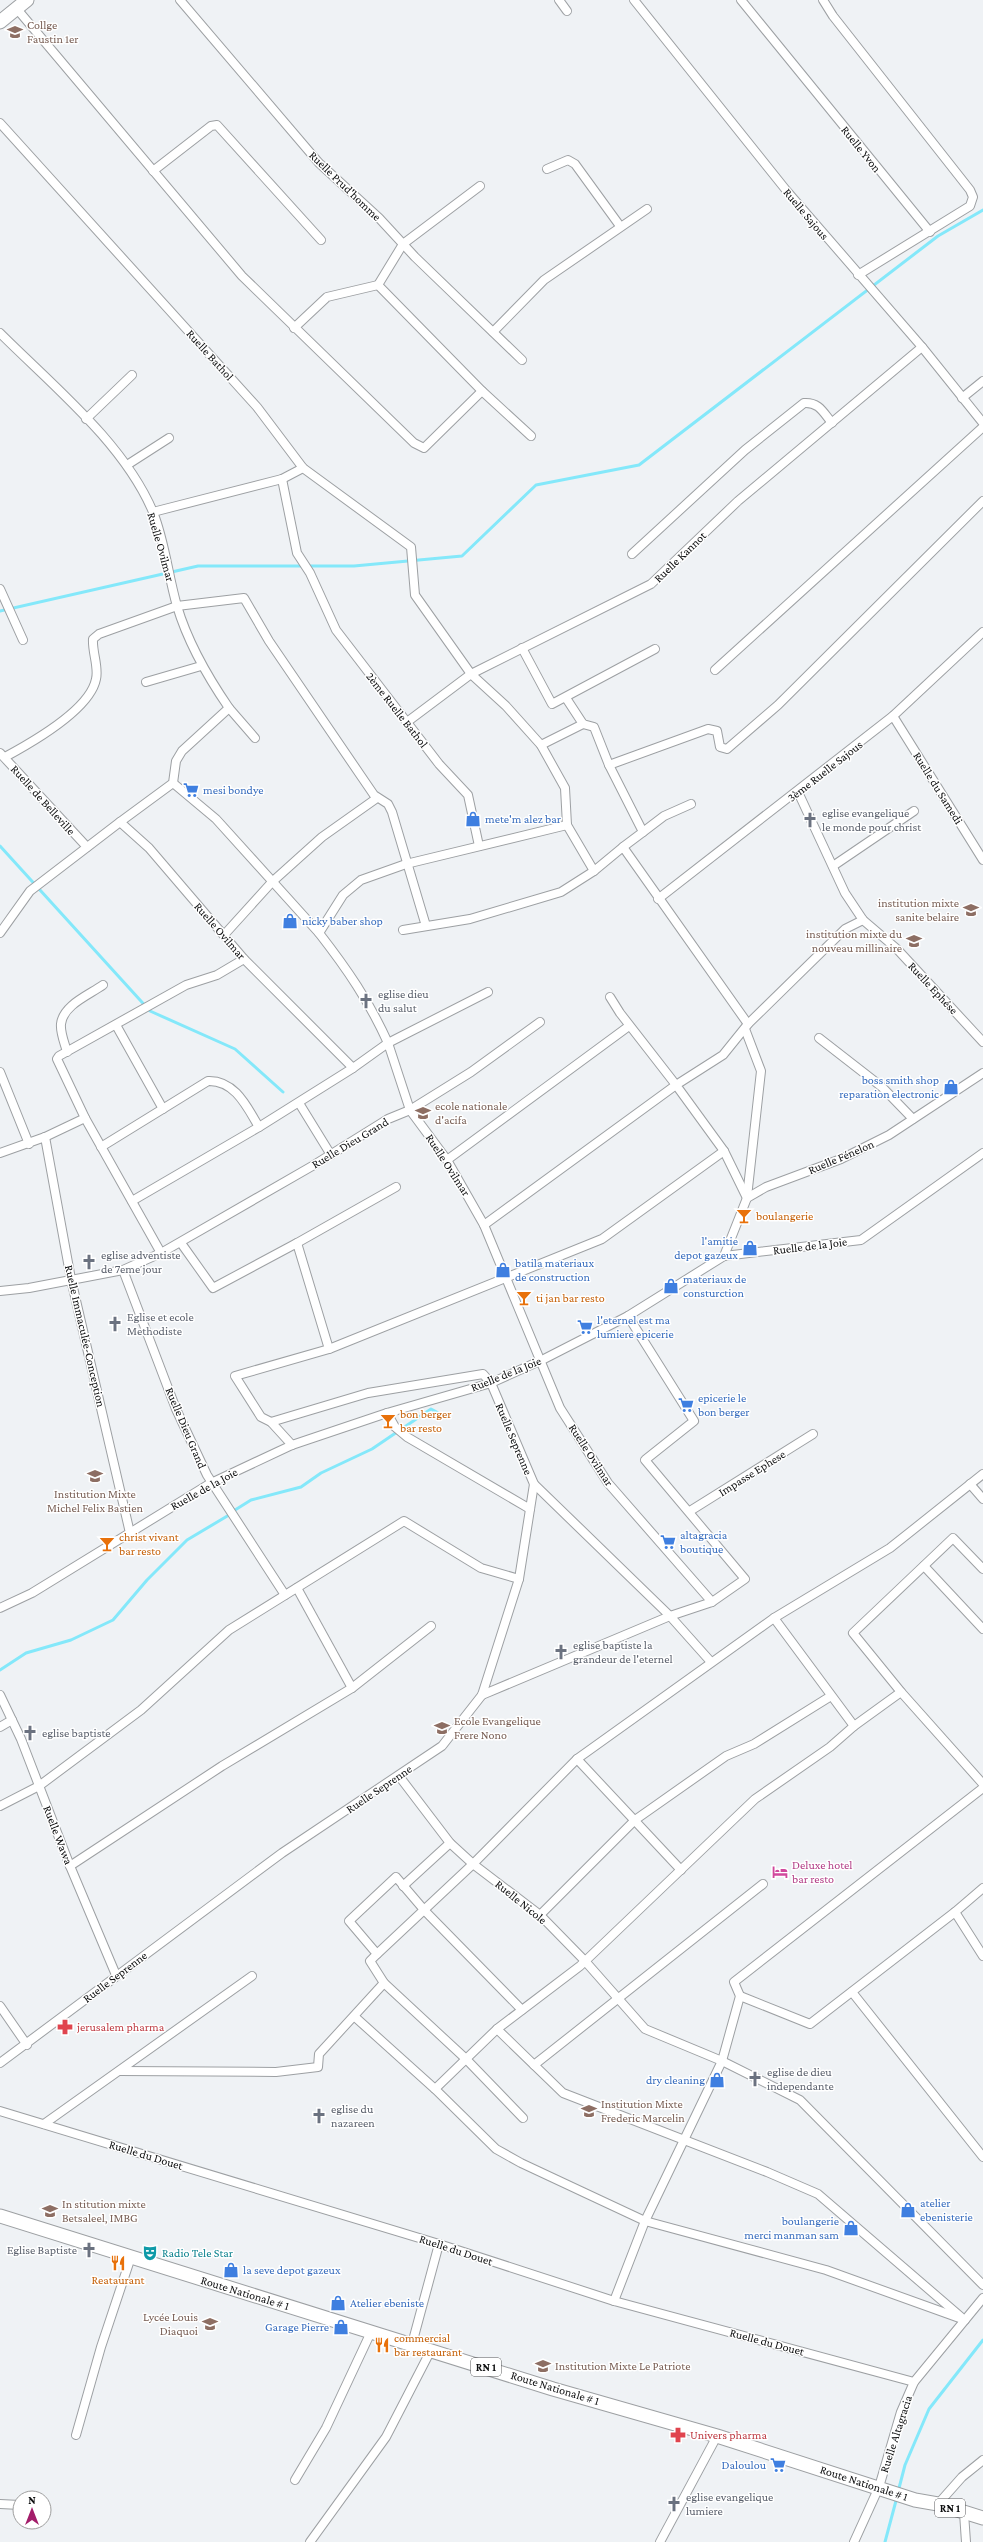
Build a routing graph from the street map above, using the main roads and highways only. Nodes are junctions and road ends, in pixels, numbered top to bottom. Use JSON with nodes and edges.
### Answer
{"nodes":[{"id":1,"x":27,"y":0,"type":"edge"},
{"id":2,"x":0,"y":22,"type":"edge"},
{"id":3,"x":0,"y":2216,"type":"edge"},
{"id":4,"x":983,"y":2518,"type":"edge"}],
"edges":[{"from":1,"to":2,"type":"main road"},
{"from":3,"to":4,"type":"main road","name":"Route Nationale # 1","number":"RN 1"}]}
